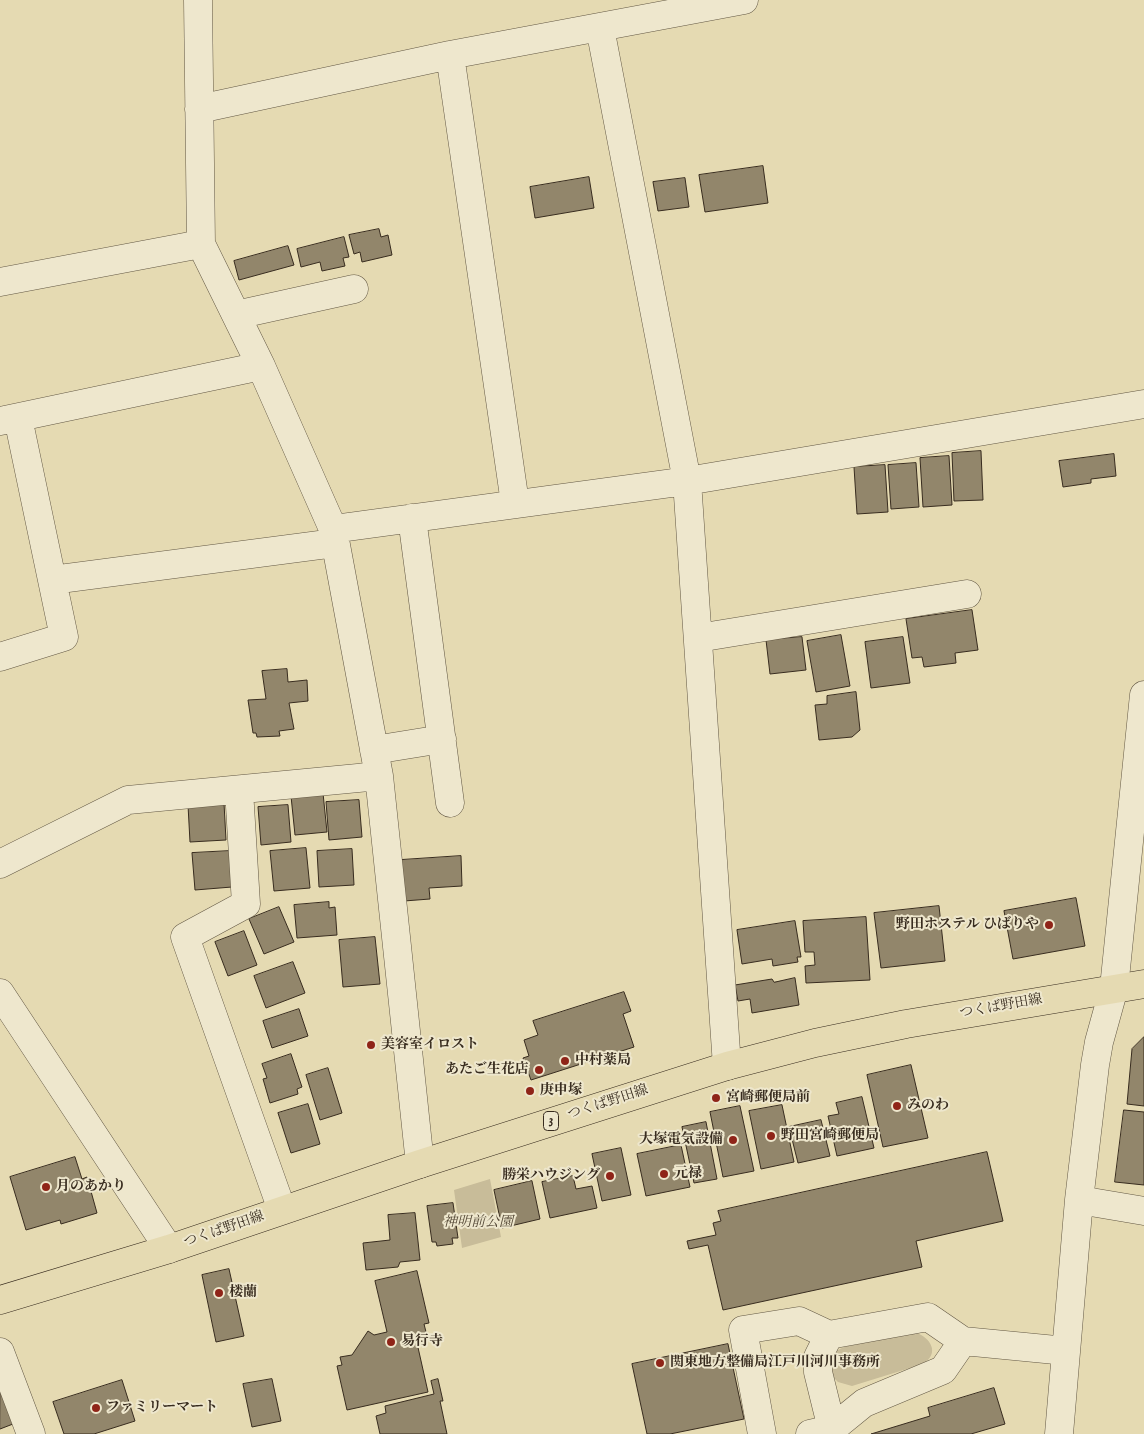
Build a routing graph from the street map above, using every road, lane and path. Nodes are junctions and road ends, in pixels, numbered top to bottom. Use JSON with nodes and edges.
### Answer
{"nodes":[{"id":1,"x":198,"y":0,"type":"edge"},
{"id":2,"x":744,"y":0,"type":"edge"},
{"id":3,"x":600,"y":28,"type":"junction"},
{"id":4,"x":450,"y":55,"type":"junction"},
{"id":5,"x":199,"y":109,"type":"junction"},
{"id":6,"x":201,"y":244,"type":"junction"},
{"id":7,"x":0,"y":282,"type":"edge"},
{"id":8,"x":354,"y":289,"type":"dead end"},
{"id":9,"x":236,"y":315,"type":"junction"},
{"id":10,"x":261,"y":366,"type":"junction"},
{"id":11,"x":1144,"y":404,"type":"edge"},
{"id":12,"x":9,"y":419,"type":"edge"},
{"id":13,"x":687,"y":481,"type":"junction"},
{"id":14,"x":515,"y":504,"type":"junction"},
{"id":15,"x":412,"y":518,"type":"junction"},
{"id":16,"x":334,"y":536,"type":"junction"},
{"id":17,"x":52,"y":580,"type":"junction"},
{"id":18,"x":966,"y":594,"type":"dead end"},
{"id":19,"x":698,"y":638,"type":"junction"},
{"id":20,"x":0,"y":657,"type":"edge"},
{"id":21,"x":1144,"y":695,"type":"edge"},
{"id":22,"x":442,"y":739,"type":"junction"},
{"id":23,"x":377,"y":763,"type":"junction"},
{"id":24,"x":239,"y":790,"type":"junction"},
{"id":25,"x":450,"y":803,"type":"dead end"},
{"id":26,"x":0,"y":864,"type":"edge"},
{"id":27,"x":1144,"y":984,"type":"edge"},
{"id":28,"x":1114,"y":988,"type":"junction"},
{"id":29,"x":0,"y":993,"type":"edge"},
{"id":30,"x":727,"y":1066,"type":"junction"},
{"id":31,"x":420,"y":1164,"type":"junction"},
{"id":32,"x":1079,"y":1200,"type":"junction"},
{"id":33,"x":282,"y":1210,"type":"junction"},
{"id":34,"x":1144,"y":1211,"type":"edge"},
{"id":35,"x":169,"y":1249,"type":"junction"},
{"id":36,"x":0,"y":1300,"type":"edge"},
{"id":37,"x":829,"y":1335,"type":"junction"},
{"id":38,"x":963,"y":1341,"type":"junction"},
{"id":39,"x":0,"y":1352,"type":"edge"},
{"id":40,"x":1066,"y":1352,"type":"junction"},
{"id":41,"x":821,"y":1432,"type":"edge"},
{"id":42,"x":31,"y":1434,"type":"edge"},
{"id":43,"x":762,"y":1434,"type":"edge"},
{"id":44,"x":1059,"y":1434,"type":"edge"}],
"edges":[{"from":1,"to":5,"type":"street"},
{"from":2,"to":3,"type":"street"},
{"from":3,"to":4,"type":"street"},
{"from":3,"to":13,"type":"street"},
{"from":4,"to":5,"type":"street"},
{"from":4,"to":14,"type":"street"},
{"from":5,"to":6,"type":"street"},
{"from":6,"to":7,"type":"street"},
{"from":6,"to":9,"type":"street"},
{"from":8,"to":9,"type":"street"},
{"from":9,"to":10,"type":"street"},
{"from":10,"to":12,"type":"street"},
{"from":10,"to":16,"type":"street"},
{"from":11,"to":13,"type":"street"},
{"from":12,"to":17,"type":"street"},
{"from":13,"to":14,"type":"street"},
{"from":13,"to":19,"type":"street"},
{"from":14,"to":15,"type":"street"},
{"from":15,"to":16,"type":"street"},
{"from":15,"to":22,"type":"street"},
{"from":16,"to":17,"type":"street"},
{"from":16,"to":23,"type":"street"},
{"from":17,"to":20,"type":"street"},
{"from":18,"to":19,"type":"street"},
{"from":19,"to":30,"type":"street"},
{"from":21,"to":28,"type":"street"},
{"from":22,"to":23,"type":"street"},
{"from":22,"to":25,"type":"street"},
{"from":23,"to":24,"type":"street"},
{"from":23,"to":31,"type":"street"},
{"from":24,"to":26,"type":"street"},
{"from":24,"to":33,"type":"street"},
{"from":27,"to":28,"type":"main road","name":"つくば野田線","number":"3"},
{"from":28,"to":30,"type":"main road","name":"つくば野田線","number":"3"},
{"from":28,"to":32,"type":"street"},
{"from":29,"to":35,"type":"street"},
{"from":30,"to":31,"type":"main road","name":"つくば野田線","number":"3"},
{"from":31,"to":33,"type":"main road","name":"つくば野田線","number":"3"},
{"from":32,"to":34,"type":"street"},
{"from":32,"to":40,"type":"street"},
{"from":33,"to":35,"type":"main road","name":"つくば野田線","number":"3"},
{"from":35,"to":36,"type":"main road","name":"つくば野田線","number":"3"},
{"from":37,"to":38,"type":"street"},
{"from":37,"to":41,"type":"street"},
{"from":37,"to":43,"type":"street"},
{"from":38,"to":40,"type":"street"},
{"from":38,"to":41,"type":"street"},
{"from":39,"to":42,"type":"street"},
{"from":40,"to":44,"type":"street"}]}
